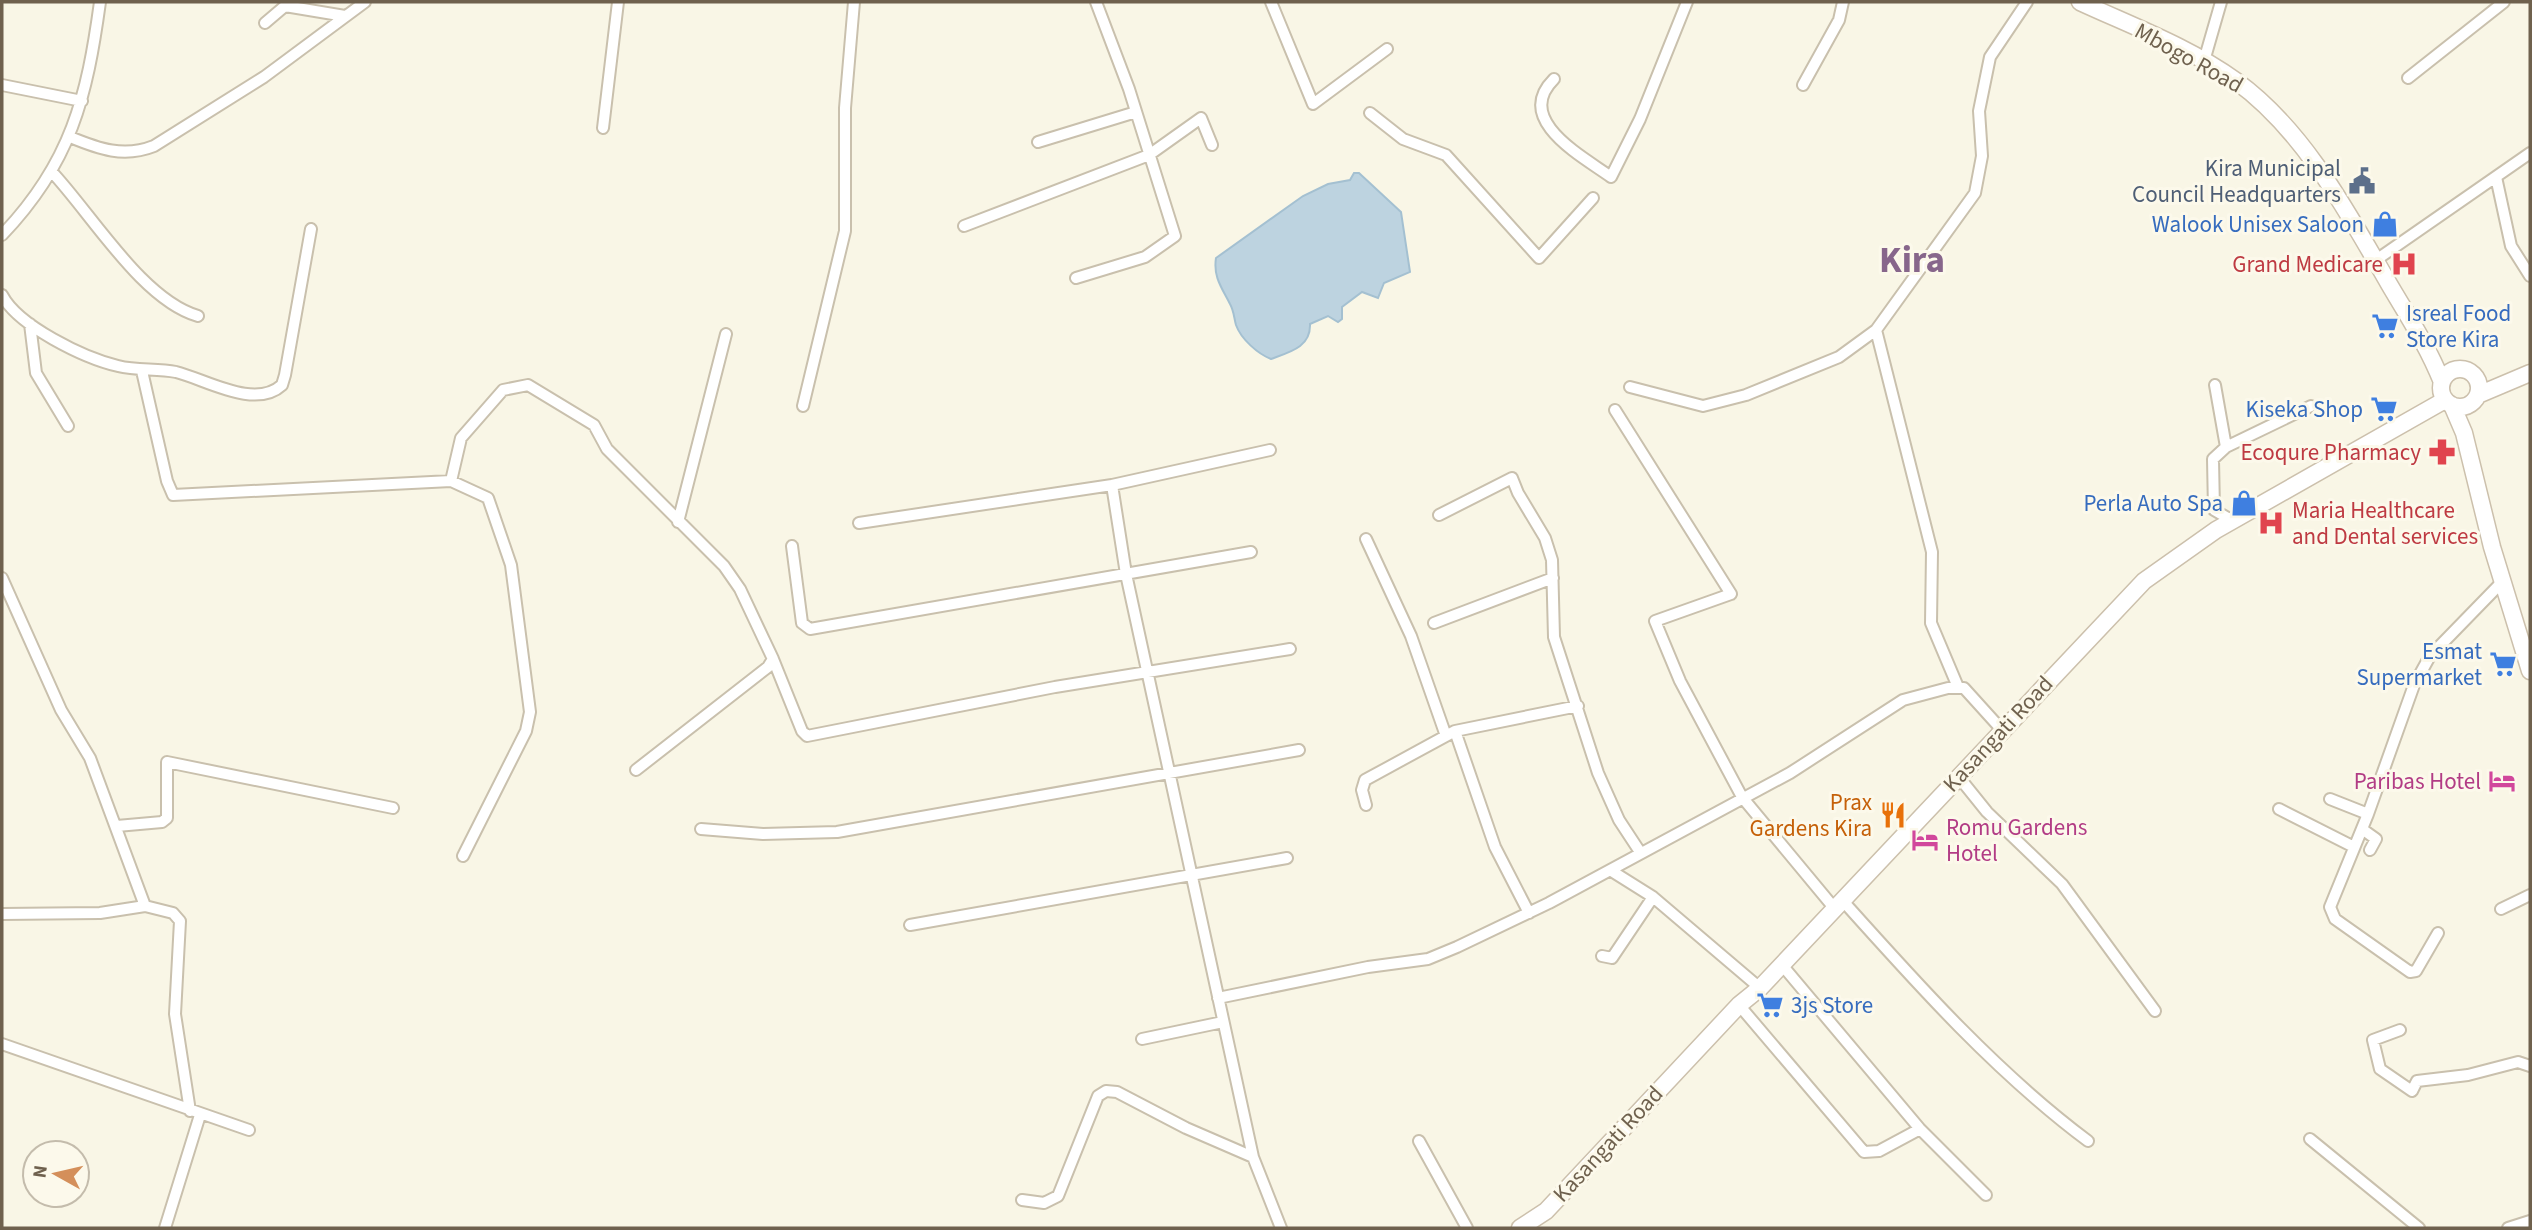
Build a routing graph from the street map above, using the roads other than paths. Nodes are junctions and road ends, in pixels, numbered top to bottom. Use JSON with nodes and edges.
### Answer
{"nodes":[{"id":1,"x":100,"y":2,"type":"edge"},
{"id":2,"x":365,"y":2,"type":"edge"},
{"id":3,"x":618,"y":2,"type":"edge"},
{"id":4,"x":855,"y":2,"type":"edge"},
{"id":5,"x":1096,"y":2,"type":"edge"},
{"id":6,"x":1271,"y":2,"type":"edge"},
{"id":7,"x":1687,"y":2,"type":"edge"},
{"id":8,"x":1843,"y":2,"type":"edge"},
{"id":9,"x":2027,"y":2,"type":"edge"},
{"id":10,"x":2080,"y":2,"type":"edge"},
{"id":11,"x":2221,"y":2,"type":"edge"},
{"id":12,"x":2504,"y":2,"type":"edge"},
{"id":13,"x":345,"y":16,"type":"junction"},
{"id":14,"x":265,"y":23,"type":"dead end"},
{"id":15,"x":1387,"y":49,"type":"dead end"},
{"id":16,"x":2204,"y":61,"type":"junction"},
{"id":17,"x":2408,"y":78,"type":"dead end"},
{"id":18,"x":1553,"y":79,"type":"dead end"},
{"id":19,"x":2,"y":85,"type":"edge"},
{"id":20,"x":1802,"y":85,"type":"dead end"},
{"id":21,"x":82,"y":101,"type":"junction"},
{"id":22,"x":1136,"y":113,"type":"junction"},
{"id":23,"x":1370,"y":113,"type":"dead end"},
{"id":24,"x":603,"y":128,"type":"dead end"},
{"id":25,"x":70,"y":137,"type":"junction"},
{"id":26,"x":1038,"y":142,"type":"dead end"},
{"id":27,"x":1212,"y":145,"type":"dead end"},
{"id":28,"x":2530,"y":153,"type":"edge"},
{"id":29,"x":1149,"y":155,"type":"junction"},
{"id":30,"x":51,"y":171,"type":"junction"},
{"id":31,"x":2496,"y":177,"type":"junction"},
{"id":32,"x":1593,"y":198,"type":"dead end"},
{"id":33,"x":964,"y":226,"type":"dead end"},
{"id":34,"x":311,"y":229,"type":"dead end"},
{"id":35,"x":2,"y":235,"type":"edge"},
{"id":36,"x":2376,"y":260,"type":"junction"},
{"id":37,"x":2530,"y":276,"type":"edge"},
{"id":38,"x":1076,"y":278,"type":"dead end"},
{"id":39,"x":2,"y":295,"type":"edge"},
{"id":40,"x":198,"y":316,"type":"dead end"},
{"id":41,"x":30,"y":324,"type":"junction"},
{"id":42,"x":1875,"y":330,"type":"junction"},
{"id":43,"x":726,"y":334,"type":"dead end"},
{"id":44,"x":2425,"y":342,"type":"junction"},
{"id":45,"x":2458,"y":368,"type":"junction"},
{"id":46,"x":142,"y":371,"type":"junction"},
{"id":47,"x":2474,"y":374,"type":"junction"},
{"id":48,"x":2524,"y":375,"type":"edge"},
{"id":49,"x":2442,"y":382,"type":"junction"},
{"id":50,"x":2215,"y":385,"type":"dead end"},
{"id":51,"x":1630,"y":387,"type":"dead end"},
{"id":52,"x":2474,"y":400,"type":"junction"},
{"id":53,"x":2449,"y":403,"type":"junction"},
{"id":54,"x":803,"y":406,"type":"dead end"},
{"id":55,"x":2311,"y":406,"type":"dead end"},
{"id":56,"x":1615,"y":410,"type":"dead end"},
{"id":57,"x":68,"y":426,"type":"dead end"},
{"id":58,"x":2464,"y":433,"type":"junction"},
{"id":59,"x":2226,"y":447,"type":"junction"},
{"id":60,"x":1270,"y":450,"type":"dead end"},
{"id":61,"x":451,"y":481,"type":"junction"},
{"id":62,"x":1112,"y":485,"type":"junction"},
{"id":63,"x":1439,"y":515,"type":"dead end"},
{"id":64,"x":2234,"y":521,"type":"junction"},
{"id":65,"x":678,"y":522,"type":"junction"},
{"id":66,"x":859,"y":523,"type":"dead end"},
{"id":67,"x":1366,"y":538,"type":"dead end"},
{"id":68,"x":792,"y":546,"type":"dead end"},
{"id":69,"x":1251,"y":552,"type":"dead end"},
{"id":70,"x":1126,"y":574,"type":"junction"},
{"id":71,"x":2,"y":578,"type":"edge"},
{"id":72,"x":1553,"y":578,"type":"junction"},
{"id":73,"x":2503,"y":582,"type":"junction"},
{"id":74,"x":1434,"y":623,"type":"dead end"},
{"id":75,"x":1290,"y":649,"type":"dead end"},
{"id":76,"x":773,"y":659,"type":"junction"},
{"id":77,"x":2530,"y":670,"type":"edge"},
{"id":78,"x":1147,"y":673,"type":"junction"},
{"id":79,"x":1958,"y":687,"type":"junction"},
{"id":80,"x":1578,"y":706,"type":"junction"},
{"id":81,"x":2002,"y":730,"type":"junction"},
{"id":82,"x":1451,"y":734,"type":"junction"},
{"id":83,"x":1299,"y":750,"type":"dead end"},
{"id":84,"x":636,"y":770,"type":"dead end"},
{"id":85,"x":1169,"y":775,"type":"junction"},
{"id":86,"x":1958,"y":776,"type":"junction"},
{"id":87,"x":1742,"y":797,"type":"junction"},
{"id":88,"x":2330,"y":799,"type":"dead end"},
{"id":89,"x":1366,"y":805,"type":"dead end"},
{"id":90,"x":393,"y":808,"type":"dead end"},
{"id":91,"x":2279,"y":809,"type":"dead end"},
{"id":92,"x":2368,"y":814,"type":"junction"},
{"id":93,"x":117,"y":826,"type":"junction"},
{"id":94,"x":701,"y":829,"type":"dead end"},
{"id":95,"x":2362,"y":829,"type":"junction"},
{"id":96,"x":2354,"y":847,"type":"junction"},
{"id":97,"x":2370,"y":850,"type":"dead end"},
{"id":98,"x":1640,"y":852,"type":"junction"},
{"id":99,"x":463,"y":856,"type":"dead end"},
{"id":100,"x":1287,"y":858,"type":"dead end"},
{"id":101,"x":1610,"y":870,"type":"junction"},
{"id":102,"x":1193,"y":875,"type":"junction"},
{"id":103,"x":2530,"y":895,"type":"edge"},
{"id":104,"x":1653,"y":897,"type":"junction"},
{"id":105,"x":1839,"y":905,"type":"junction"},
{"id":106,"x":145,"y":906,"type":"junction"},
{"id":107,"x":2501,"y":909,"type":"dead end"},
{"id":108,"x":1529,"y":913,"type":"junction"},
{"id":109,"x":2,"y":914,"type":"edge"},
{"id":110,"x":910,"y":925,"type":"dead end"},
{"id":111,"x":2438,"y":933,"type":"dead end"},
{"id":112,"x":1602,"y":957,"type":"dead end"},
{"id":113,"x":1782,"y":965,"type":"junction"},
{"id":114,"x":1760,"y":988,"type":"junction"},
{"id":115,"x":1218,"y":998,"type":"junction"},
{"id":116,"x":1739,"y":1005,"type":"junction"},
{"id":117,"x":2155,"y":1012,"type":"dead end"},
{"id":118,"x":1223,"y":1022,"type":"junction"},
{"id":119,"x":2400,"y":1031,"type":"dead end"},
{"id":120,"x":1142,"y":1039,"type":"dead end"},
{"id":121,"x":2,"y":1044,"type":"edge"},
{"id":122,"x":2530,"y":1066,"type":"edge"},
{"id":123,"x":195,"y":1113,"type":"junction"},
{"id":124,"x":1920,"y":1129,"type":"junction"},
{"id":125,"x":249,"y":1130,"type":"dead end"},
{"id":126,"x":2310,"y":1139,"type":"dead end"},
{"id":127,"x":1419,"y":1141,"type":"dead end"},
{"id":128,"x":2088,"y":1141,"type":"dead end"},
{"id":129,"x":1253,"y":1157,"type":"junction"},
{"id":130,"x":1986,"y":1195,"type":"dead end"},
{"id":131,"x":1022,"y":1200,"type":"dead end"},
{"id":132,"x":2530,"y":1221,"type":"edge"},
{"id":133,"x":165,"y":1228,"type":"edge"},
{"id":134,"x":1280,"y":1228,"type":"edge"},
{"id":135,"x":1468,"y":1228,"type":"edge"},
{"id":136,"x":1520,"y":1228,"type":"edge"},
{"id":137,"x":2419,"y":1228,"type":"edge"},
{"id":138,"x":2508,"y":1228,"type":"edge"}],
"edges":[{"from":1,"to":21,"type":"street"},
{"from":2,"to":13,"type":"street"},
{"from":3,"to":24,"type":"street"},
{"from":4,"to":54,"type":"street"},
{"from":5,"to":22,"type":"street"},
{"from":6,"to":15,"type":"street"},
{"from":7,"to":18,"type":"street"},
{"from":8,"to":20,"type":"street"},
{"from":9,"to":42,"type":"street"},
{"from":10,"to":16,"type":"street","name":"Mbogo Road"},
{"from":11,"to":16,"type":"street"},
{"from":12,"to":17,"type":"street"},
{"from":13,"to":14,"type":"street"},
{"from":13,"to":25,"type":"street"},
{"from":16,"to":36,"type":"street","name":"Mbogo Road"},
{"from":19,"to":21,"type":"street"},
{"from":21,"to":25,"type":"street"},
{"from":22,"to":26,"type":"street"},
{"from":22,"to":29,"type":"street"},
{"from":23,"to":32,"type":"street"},
{"from":25,"to":30,"type":"street"},
{"from":27,"to":29,"type":"street"},
{"from":28,"to":31,"type":"street"},
{"from":29,"to":33,"type":"street"},
{"from":29,"to":38,"type":"street"},
{"from":30,"to":35,"type":"street"},
{"from":30,"to":40,"type":"street"},
{"from":31,"to":36,"type":"street"},
{"from":31,"to":37,"type":"street"},
{"from":34,"to":46,"type":"street"},
{"from":36,"to":44,"type":"street","name":"Mbogo Road"},
{"from":39,"to":41,"type":"street"},
{"from":41,"to":46,"type":"street"},
{"from":41,"to":57,"type":"street"},
{"from":42,"to":51,"type":"street"},
{"from":42,"to":79,"type":"street"},
{"from":43,"to":65,"type":"street"},
{"from":44,"to":45,"type":"street","name":"Mbogo Road"},
{"from":44,"to":49,"type":"street","name":"Mbogo Road"},
{"from":45,"to":47,"type":"street"},
{"from":45,"to":49,"type":"street"},
{"from":46,"to":61,"type":"street"},
{"from":47,"to":48,"type":"street"},
{"from":47,"to":52,"type":"street"},
{"from":48,"to":52,"type":"street"},
{"from":49,"to":53,"type":"street"},
{"from":50,"to":59,"type":"street"},
{"from":52,"to":53,"type":"street"},
{"from":52,"to":58,"type":"street"},
{"from":53,"to":58,"type":"street"},
{"from":53,"to":64,"type":"street","name":"Kasangati Road"},
{"from":55,"to":59,"type":"street"},
{"from":56,"to":87,"type":"street"},
{"from":58,"to":73,"type":"street"},
{"from":59,"to":64,"type":"street"},
{"from":60,"to":62,"type":"street"},
{"from":61,"to":65,"type":"street"},
{"from":61,"to":99,"type":"street"},
{"from":62,"to":66,"type":"street"},
{"from":62,"to":70,"type":"street"},
{"from":63,"to":72,"type":"street"},
{"from":64,"to":81,"type":"street","name":"Kasangati Road"},
{"from":65,"to":76,"type":"street"},
{"from":67,"to":82,"type":"street"},
{"from":68,"to":70,"type":"street"},
{"from":69,"to":70,"type":"street"},
{"from":70,"to":78,"type":"street"},
{"from":71,"to":93,"type":"street"},
{"from":72,"to":74,"type":"street"},
{"from":72,"to":80,"type":"street"},
{"from":73,"to":77,"type":"street"},
{"from":73,"to":92,"type":"street"},
{"from":75,"to":78,"type":"street"},
{"from":76,"to":78,"type":"street"},
{"from":76,"to":84,"type":"street"},
{"from":78,"to":85,"type":"street"},
{"from":79,"to":81,"type":"street"},
{"from":79,"to":87,"type":"street"},
{"from":80,"to":82,"type":"street"},
{"from":80,"to":98,"type":"street"},
{"from":81,"to":86,"type":"street","name":"Kasangati Road"},
{"from":82,"to":89,"type":"street"},
{"from":82,"to":108,"type":"street"},
{"from":83,"to":85,"type":"street"},
{"from":85,"to":94,"type":"street"},
{"from":85,"to":102,"type":"street"},
{"from":86,"to":105,"type":"street","name":"Kasangati Road"},
{"from":86,"to":117,"type":"street"},
{"from":87,"to":98,"type":"street"},
{"from":87,"to":105,"type":"street"},
{"from":88,"to":92,"type":"street"},
{"from":90,"to":93,"type":"street"},
{"from":91,"to":96,"type":"street"},
{"from":92,"to":95,"type":"street"},
{"from":93,"to":106,"type":"street"},
{"from":95,"to":96,"type":"street"},
{"from":95,"to":97,"type":"street"},
{"from":96,"to":111,"type":"street"},
{"from":98,"to":101,"type":"street"},
{"from":100,"to":102,"type":"street"},
{"from":101,"to":104,"type":"street"},
{"from":101,"to":108,"type":"street"},
{"from":102,"to":110,"type":"street"},
{"from":102,"to":115,"type":"street"},
{"from":103,"to":107,"type":"street"},
{"from":104,"to":112,"type":"street"},
{"from":104,"to":114,"type":"street"},
{"from":105,"to":113,"type":"street","name":"Kasangati Road"},
{"from":105,"to":128,"type":"street"},
{"from":106,"to":109,"type":"street"},
{"from":106,"to":123,"type":"street"},
{"from":108,"to":115,"type":"street"},
{"from":113,"to":114,"type":"street","name":"Kasangati Road"},
{"from":113,"to":124,"type":"street"},
{"from":114,"to":116,"type":"street","name":"Kasangati Road"},
{"from":115,"to":118,"type":"street"},
{"from":116,"to":124,"type":"street"},
{"from":116,"to":136,"type":"street","name":"Kasangati Road"},
{"from":118,"to":120,"type":"street"},
{"from":118,"to":129,"type":"street"},
{"from":119,"to":122,"type":"street"},
{"from":121,"to":123,"type":"street"},
{"from":123,"to":125,"type":"street"},
{"from":123,"to":133,"type":"street"},
{"from":124,"to":130,"type":"street"},
{"from":126,"to":137,"type":"street"},
{"from":127,"to":135,"type":"street"},
{"from":129,"to":131,"type":"street"},
{"from":129,"to":134,"type":"street"},
{"from":132,"to":138,"type":"street"}]}
